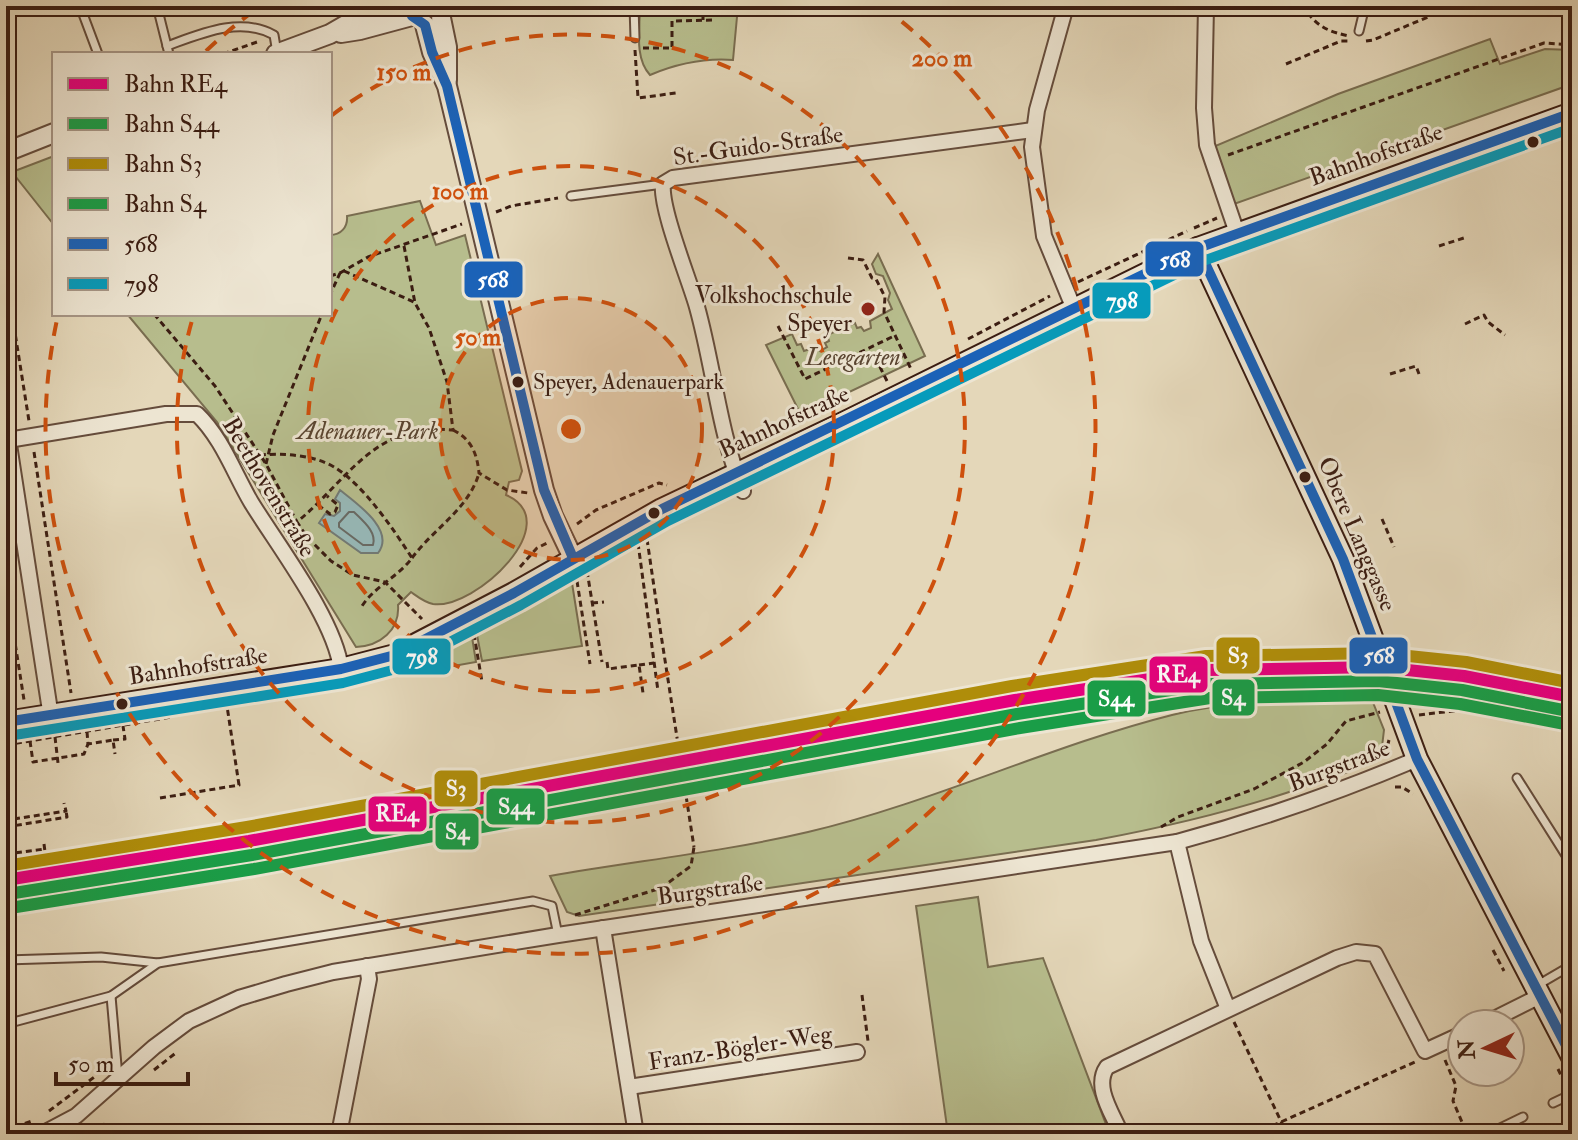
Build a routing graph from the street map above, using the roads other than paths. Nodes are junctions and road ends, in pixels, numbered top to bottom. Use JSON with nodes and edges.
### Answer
{"nodes":[{"id":1,"x":80,"y":6,"type":"edge"},
{"id":2,"x":157,"y":6,"type":"edge"},
{"id":3,"x":391,"y":6,"type":"edge"},
{"id":4,"x":634,"y":6,"type":"edge"},
{"id":5,"x":1066,"y":6,"type":"edge"},
{"id":6,"x":1206,"y":6,"type":"edge"},
{"id":7,"x":1365,"y":6,"type":"edge"},
{"id":8,"x":426,"y":14,"type":"edge"},
{"id":9,"x":1359,"y":31,"type":"dead end"},
{"id":10,"x":330,"y":34,"type":"junction"},
{"id":11,"x":635,"y":38,"type":"dead end"},
{"id":12,"x":168,"y":50,"type":"edge"},
{"id":13,"x":97,"y":52,"type":"edge"},
{"id":14,"x":276,"y":52,"type":"edge"},
{"id":15,"x":281,"y":52,"type":"edge"},
{"id":16,"x":1572,"y":113,"type":"edge"},
{"id":17,"x":1033,"y":130,"type":"junction"},
{"id":18,"x":52,"y":134,"type":"edge"},
{"id":19,"x":6,"y":152,"type":"edge"},
{"id":20,"x":663,"y":184,"type":"junction"},
{"id":21,"x":571,"y":196,"type":"road end"},
{"id":22,"x":1233,"y":224,"type":"junction"},
{"id":23,"x":1198,"y":248,"type":"junction"},
{"id":24,"x":1074,"y":309,"type":"junction"},
{"id":25,"x":7,"y":432,"type":"edge"},
{"id":26,"x":10,"y":470,"type":"edge"},
{"id":27,"x":739,"y":482,"type":"junction"},
{"id":28,"x":578,"y":566,"type":"junction"},
{"id":29,"x":341,"y":669,"type":"junction"},
{"id":30,"x":10,"y":714,"type":"edge"},
{"id":31,"x":51,"y":718,"type":"junction"},
{"id":32,"x":1417,"y":759,"type":"junction"},
{"id":33,"x":1517,"y":778,"type":"dead end"},
{"id":34,"x":1177,"y":842,"type":"junction"},
{"id":35,"x":1572,"y":865,"type":"edge"},
{"id":36,"x":603,"y":928,"type":"junction"},
{"id":37,"x":558,"y":935,"type":"junction"},
{"id":38,"x":6,"y":960,"type":"edge"},
{"id":39,"x":158,"y":963,"type":"junction"},
{"id":40,"x":1572,"y":965,"type":"edge"},
{"id":41,"x":367,"y":966,"type":"junction"},
{"id":42,"x":1537,"y":991,"type":"junction"},
{"id":43,"x":111,"y":996,"type":"junction"},
{"id":44,"x":1510,"y":1008,"type":"edge"},
{"id":45,"x":1228,"y":1009,"type":"junction"},
{"id":46,"x":6,"y":1024,"type":"edge"},
{"id":47,"x":1446,"y":1041,"type":"edge"},
{"id":48,"x":857,"y":1052,"type":"road end"},
{"id":49,"x":1572,"y":1057,"type":"edge"},
{"id":50,"x":118,"y":1079,"type":"junction"},
{"id":51,"x":629,"y":1087,"type":"junction"},
{"id":52,"x":1572,"y":1094,"type":"edge"},
{"id":53,"x":1553,"y":1103,"type":"dead end"},
{"id":54,"x":1523,"y":1117,"type":"dead end"},
{"id":55,"x":42,"y":1134,"type":"edge"},
{"id":56,"x":339,"y":1134,"type":"edge"},
{"id":57,"x":636,"y":1134,"type":"edge"},
{"id":58,"x":1121,"y":1134,"type":"edge"},
{"id":59,"x":1488,"y":1134,"type":"edge"}],
"edges":[{"from":1,"to":13,"type":"lane"},
{"from":2,"to":12,"type":"lane"},
{"from":3,"to":10,"type":"street"},
{"from":4,"to":11,"type":"lane"},
{"from":5,"to":17,"type":"street"},
{"from":6,"to":22,"type":"street"},
{"from":7,"to":9,"type":"lane"},
{"from":8,"to":10,"type":"street"},
{"from":8,"to":28,"type":"street"},
{"from":10,"to":15,"type":"street"},
{"from":12,"to":14,"type":"lane"},
{"from":16,"to":22,"type":"main road","name":"Bahnhofstraße"},
{"from":17,"to":20,"type":"street","name":"St.-Guido-Straße"},
{"from":17,"to":24,"type":"street"},
{"from":18,"to":19,"type":"street"},
{"from":20,"to":21,"type":"lane"},
{"from":20,"to":27,"type":"street","name":"St.-Guido-Straße"},
{"from":22,"to":23,"type":"main road","name":"Bahnhofstraße"},
{"from":23,"to":24,"type":"main road","name":"Bahnhofstraße"},
{"from":23,"to":32,"type":"main road","name":"Obere Langgasse"},
{"from":24,"to":27,"type":"main road","name":"Bahnhofstraße"},
{"from":25,"to":26,"type":"street"},
{"from":25,"to":29,"type":"street","name":"Beethovenstraße"},
{"from":26,"to":31,"type":"street"},
{"from":27,"to":28,"type":"main road","name":"Bahnhofstraße"},
{"from":28,"to":29,"type":"main road","name":"Bahnhofstraße"},
{"from":29,"to":31,"type":"main road","name":"Bahnhofstraße"},
{"from":30,"to":31,"type":"main road","name":"Bahnhofstraße"},
{"from":32,"to":34,"type":"street","name":"Burgstraße"},
{"from":32,"to":42,"type":"main road","name":"Obere Langgasse"},
{"from":33,"to":35,"type":"lane"},
{"from":34,"to":36,"type":"street","name":"Burgstraße"},
{"from":34,"to":45,"type":"street"},
{"from":36,"to":37,"type":"street","name":"Burgstraße"},
{"from":36,"to":51,"type":"street"},
{"from":37,"to":39,"type":"lane"},
{"from":37,"to":41,"type":"street","name":"Burgstraße"},
{"from":38,"to":39,"type":"lane"},
{"from":39,"to":43,"type":"lane"},
{"from":40,"to":42,"type":"lane"},
{"from":41,"to":50,"type":"street","name":"Burgstraße"},
{"from":41,"to":56,"type":"street"},
{"from":42,"to":44,"type":"street"},
{"from":42,"to":49,"type":"main road","name":"Obere Langgasse"},
{"from":43,"to":46,"type":"lane"},
{"from":43,"to":50,"type":"lane"},
{"from":45,"to":47,"type":"street"},
{"from":45,"to":58,"type":"street"},
{"from":48,"to":51,"type":"street","name":"Franz-Bögler-Weg"},
{"from":50,"to":55,"type":"street","name":"Burgstraße"},
{"from":51,"to":57,"type":"street"},
{"from":52,"to":53,"type":"lane"},
{"from":54,"to":59,"type":"lane"}]}
